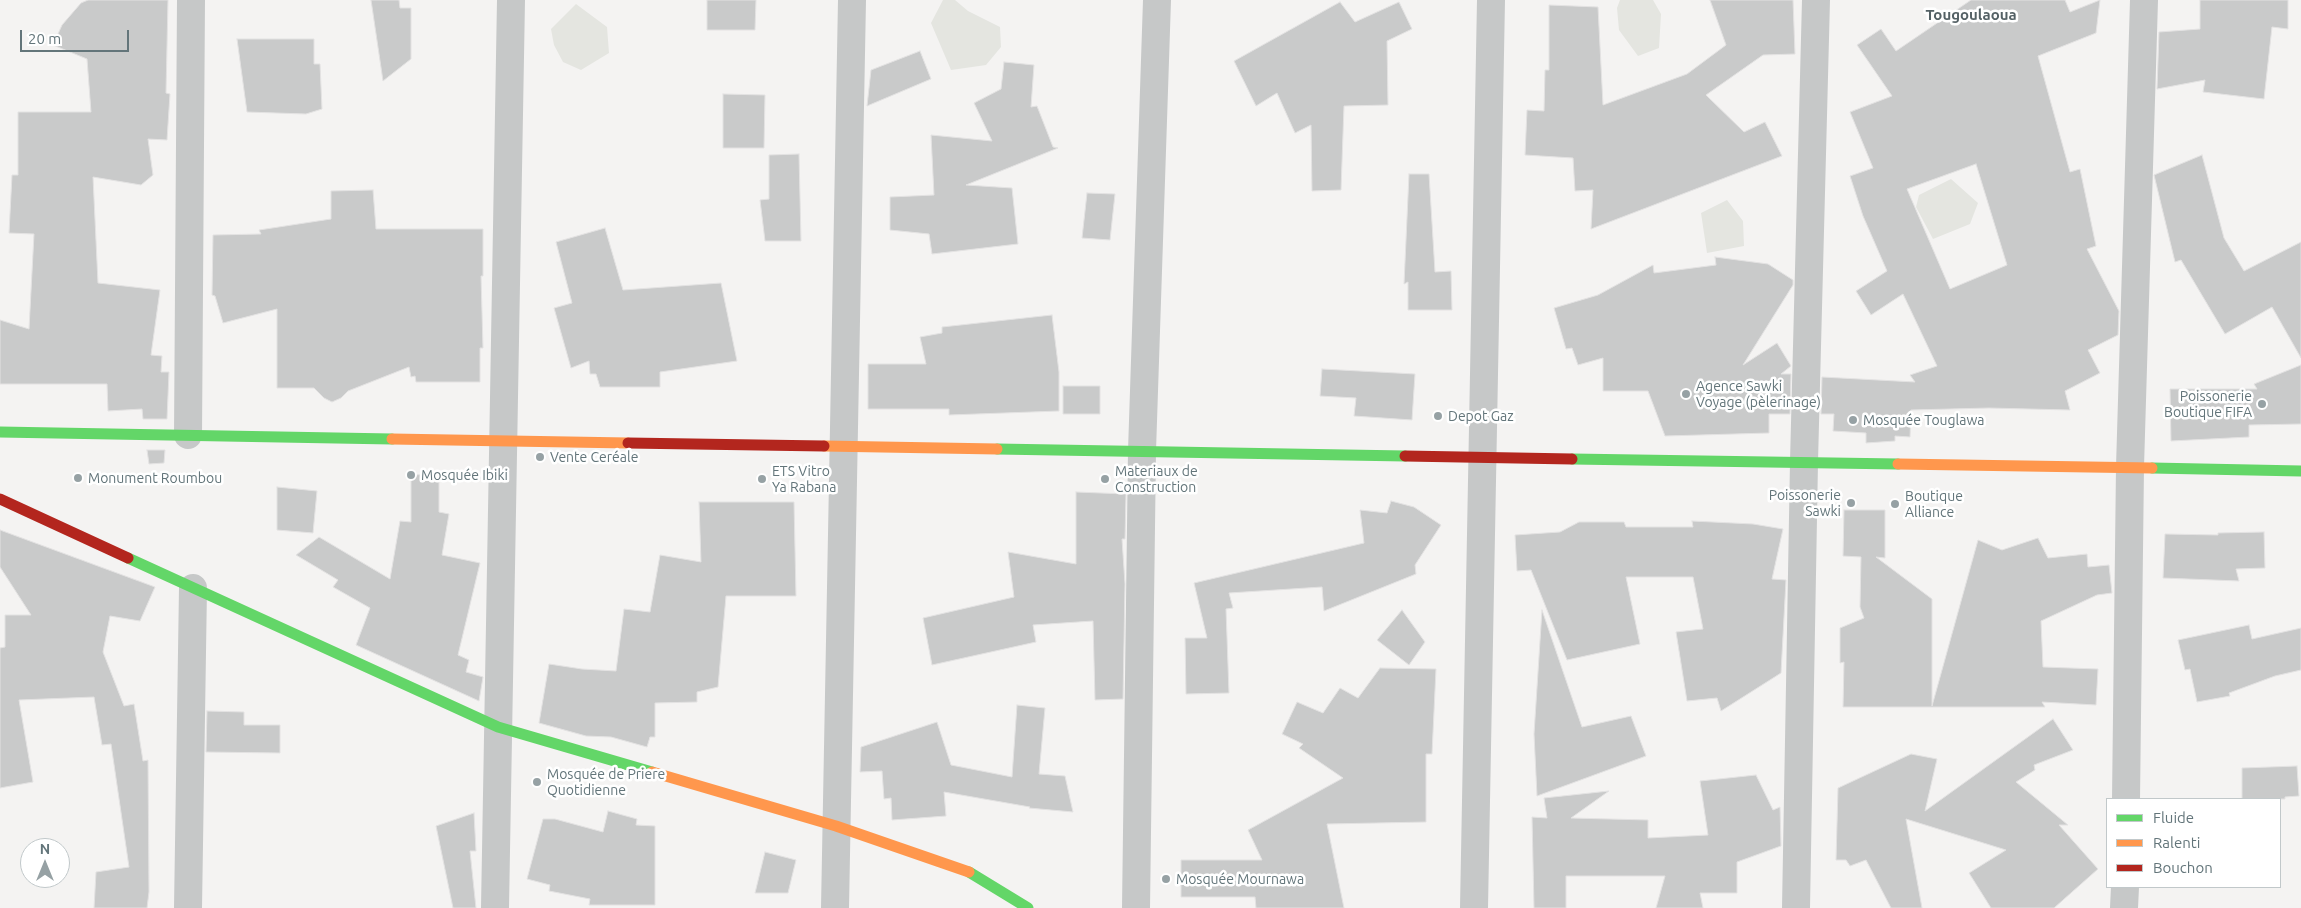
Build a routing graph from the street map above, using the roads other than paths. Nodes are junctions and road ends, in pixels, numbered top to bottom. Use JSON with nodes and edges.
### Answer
{"nodes":[{"id":1,"x":191,"y":0,"type":"edge"},
{"id":2,"x":511,"y":0,"type":"edge"},
{"id":3,"x":852,"y":0,"type":"edge"},
{"id":4,"x":1157,"y":0,"type":"edge"},
{"id":5,"x":1491,"y":0,"type":"edge"},
{"id":6,"x":1816,"y":0,"type":"edge"},
{"id":7,"x":2144,"y":0,"type":"edge"},
{"id":8,"x":0,"y":432,"type":"edge"},
{"id":9,"x":188,"y":435,"type":"junction"},
{"id":10,"x":504,"y":440,"type":"junction"},
{"id":11,"x":844,"y":446,"type":"junction"},
{"id":12,"x":1142,"y":451,"type":"junction"},
{"id":13,"x":1482,"y":456,"type":"junction"},
{"id":14,"x":1804,"y":462,"type":"junction"},
{"id":15,"x":2130,"y":467,"type":"junction"},
{"id":16,"x":2301,"y":471,"type":"edge"},
{"id":17,"x":0,"y":499,"type":"edge"},
{"id":18,"x":193,"y":588,"type":"junction"},
{"id":19,"x":498,"y":727,"type":"junction"},
{"id":20,"x":2126,"y":798,"type":"edge"},
{"id":21,"x":836,"y":826,"type":"junction"},
{"id":22,"x":2124,"y":888,"type":"edge"},
{"id":23,"x":188,"y":908,"type":"edge"},
{"id":24,"x":495,"y":908,"type":"edge"},
{"id":25,"x":834,"y":908,"type":"edge"},
{"id":26,"x":1028,"y":908,"type":"edge"},
{"id":27,"x":1136,"y":908,"type":"edge"},
{"id":28,"x":1474,"y":908,"type":"edge"},
{"id":29,"x":1796,"y":908,"type":"edge"},
{"id":30,"x":2124,"y":908,"type":"edge"}],
"edges":[{"from":1,"to":9,"type":"street"},
{"from":2,"to":10,"type":"street"},
{"from":3,"to":11,"type":"street"},
{"from":4,"to":12,"type":"street"},
{"from":5,"to":13,"type":"street"},
{"from":6,"to":14,"type":"street"},
{"from":7,"to":15,"type":"street"},
{"from":8,"to":9,"type":"street"},
{"from":9,"to":10,"type":"street"},
{"from":10,"to":11,"type":"street"},
{"from":10,"to":19,"type":"street"},
{"from":11,"to":12,"type":"street"},
{"from":11,"to":21,"type":"street"},
{"from":12,"to":13,"type":"street"},
{"from":12,"to":27,"type":"street"},
{"from":13,"to":14,"type":"street"},
{"from":13,"to":28,"type":"street"},
{"from":14,"to":15,"type":"street"},
{"from":14,"to":29,"type":"street"},
{"from":15,"to":16,"type":"street"},
{"from":15,"to":20,"type":"street"},
{"from":17,"to":18,"type":"street"},
{"from":18,"to":19,"type":"street"},
{"from":18,"to":23,"type":"street"},
{"from":19,"to":21,"type":"street"},
{"from":19,"to":24,"type":"street"},
{"from":21,"to":25,"type":"street"},
{"from":21,"to":26,"type":"street"},
{"from":22,"to":30,"type":"street"}]}
